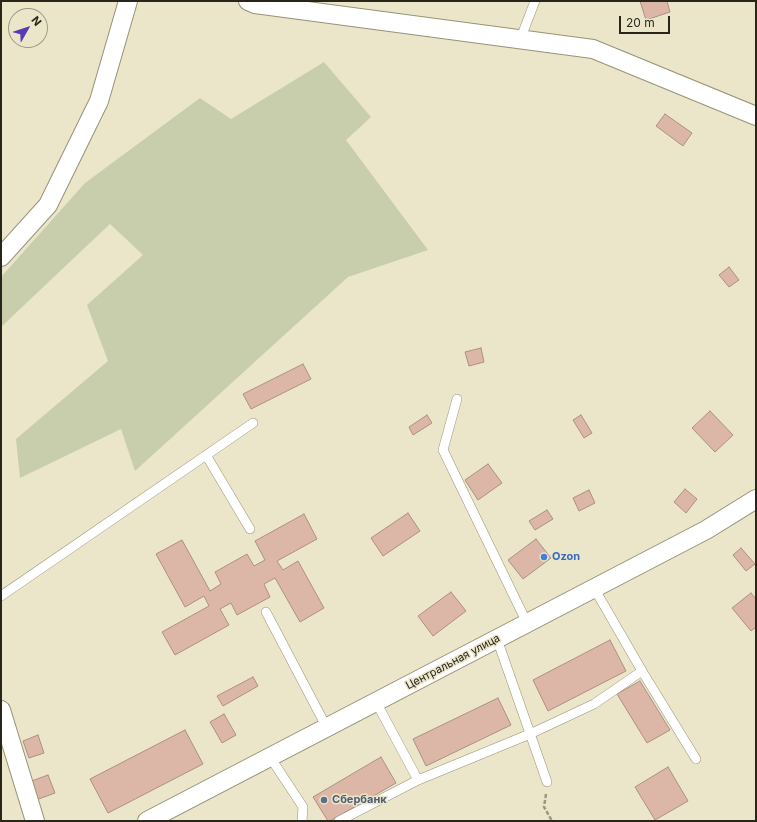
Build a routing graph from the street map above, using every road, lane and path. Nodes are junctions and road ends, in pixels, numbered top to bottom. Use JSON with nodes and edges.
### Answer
{"nodes":[{"id":1,"x":128,"y":1,"type":"edge"},
{"id":2,"x":248,"y":1,"type":"edge"},
{"id":3,"x":535,"y":1,"type":"edge"},
{"id":4,"x":520,"y":40,"type":"junction"},
{"id":5,"x":756,"y":116,"type":"edge"},
{"id":6,"x":1,"y":257,"type":"edge"},
{"id":7,"x":457,"y":399,"type":"dead end"},
{"id":8,"x":254,"y":422,"type":"dead end"},
{"id":9,"x":206,"y":455,"type":"junction"},
{"id":10,"x":756,"y":499,"type":"edge"},
{"id":11,"x":250,"y":529,"type":"dead end"},
{"id":12,"x":594,"y":588,"type":"junction"},
{"id":13,"x":1,"y":596,"type":"edge"},
{"id":14,"x":266,"y":612,"type":"dead end"},
{"id":15,"x":527,"y":623,"type":"junction"},
{"id":16,"x":497,"y":639,"type":"junction"},
{"id":17,"x":642,"y":671,"type":"junction"},
{"id":18,"x":376,"y":702,"type":"junction"},
{"id":19,"x":1,"y":710,"type":"edge"},
{"id":20,"x":327,"y":728,"type":"junction"},
{"id":21,"x":530,"y":734,"type":"junction"},
{"id":22,"x":270,"y":757,"type":"junction"},
{"id":23,"x":696,"y":759,"type":"dead end"},
{"id":24,"x":418,"y":780,"type":"junction"},
{"id":25,"x":547,"y":782,"type":"joint"},
{"id":26,"x":35,"y":821,"type":"edge"},
{"id":27,"x":148,"y":821,"type":"edge"},
{"id":28,"x":302,"y":821,"type":"edge"},
{"id":29,"x":339,"y":821,"type":"edge"},
{"id":30,"x":552,"y":821,"type":"edge"}],
"edges":[{"from":1,"to":6,"type":"street"},
{"from":2,"to":4,"type":"street"},
{"from":3,"to":4,"type":"lane"},
{"from":4,"to":5,"type":"street"},
{"from":7,"to":15,"type":"lane"},
{"from":8,"to":9,"type":"lane"},
{"from":9,"to":11,"type":"lane"},
{"from":9,"to":13,"type":"lane"},
{"from":10,"to":12,"type":"street","name":"Центральная улица"},
{"from":12,"to":15,"type":"street","name":"Центральная улица"},
{"from":12,"to":17,"type":"lane"},
{"from":14,"to":20,"type":"lane"},
{"from":15,"to":16,"type":"street","name":"Центральная улица"},
{"from":16,"to":18,"type":"street","name":"Центральная улица"},
{"from":16,"to":21,"type":"lane"},
{"from":17,"to":21,"type":"lane"},
{"from":17,"to":23,"type":"lane"},
{"from":18,"to":20,"type":"street","name":"Центральная улица"},
{"from":18,"to":24,"type":"lane"},
{"from":19,"to":26,"type":"street"},
{"from":20,"to":22,"type":"street","name":"Центральная улица"},
{"from":21,"to":24,"type":"lane"},
{"from":21,"to":25,"type":"lane"},
{"from":22,"to":27,"type":"street","name":"Центральная улица"},
{"from":22,"to":28,"type":"lane"},
{"from":24,"to":29,"type":"lane"},
{"from":25,"to":30,"type":"path"}]}
